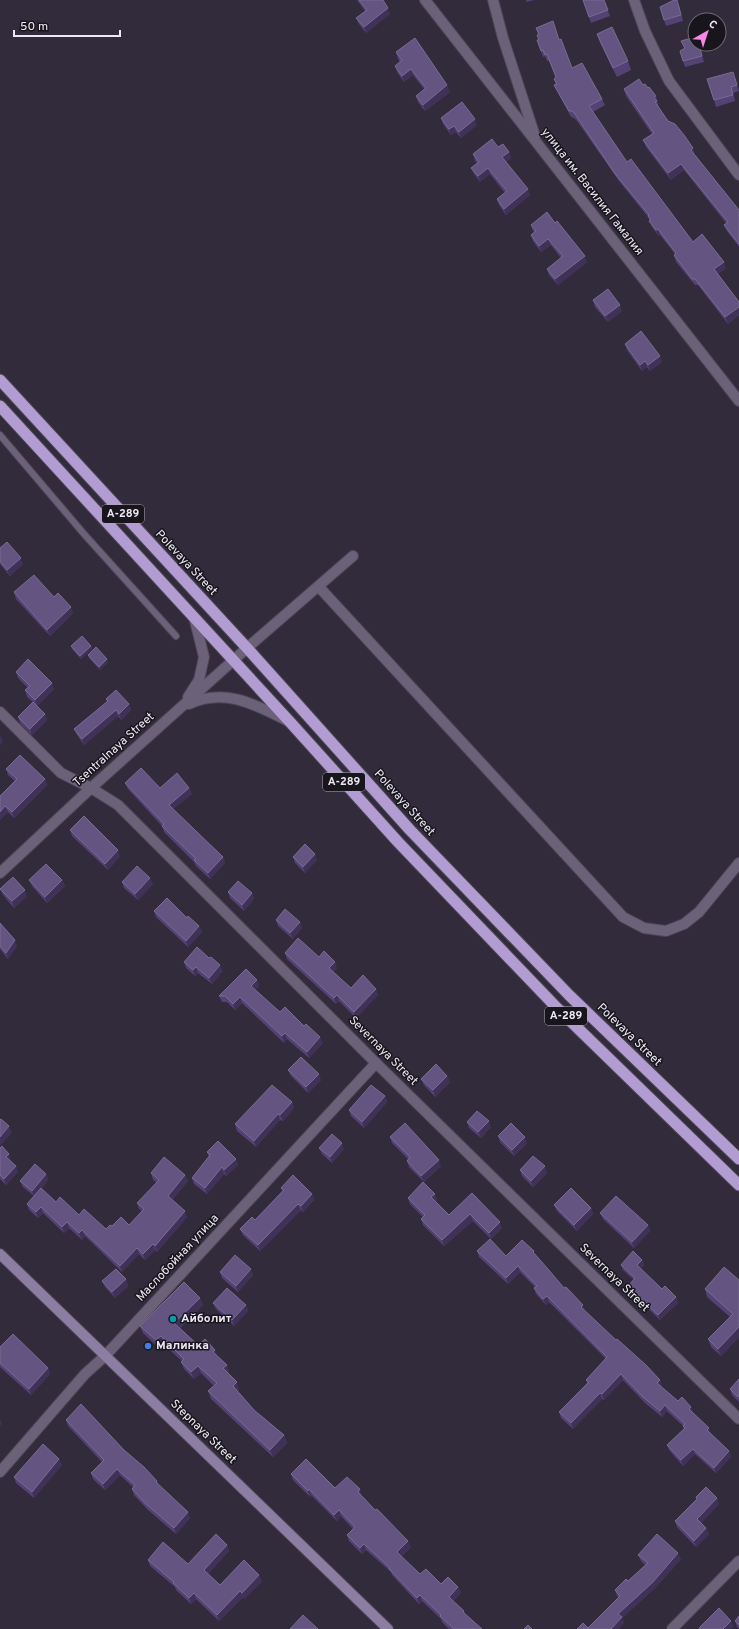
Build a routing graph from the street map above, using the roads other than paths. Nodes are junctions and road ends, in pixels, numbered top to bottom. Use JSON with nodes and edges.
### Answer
{"nodes":[{"id":1,"x":425,"y":0,"type":"edge"},
{"id":2,"x":493,"y":0,"type":"edge"},
{"id":3,"x":634,"y":0,"type":"edge"},
{"id":4,"x":537,"y":143,"type":"junction"},
{"id":5,"x":739,"y":175,"type":"edge"},
{"id":6,"x":0,"y":380,"type":"edge"},
{"id":7,"x":738,"y":396,"type":"edge"},
{"id":8,"x":0,"y":406,"type":"edge"},
{"id":9,"x":0,"y":435,"type":"edge"},
{"id":10,"x":353,"y":556,"type":"dead end"},
{"id":11,"x":318,"y":587,"type":"junction"},
{"id":12,"x":194,"y":617,"type":"junction"},
{"id":13,"x":176,"y":636,"type":"dead end"},
{"id":14,"x":247,"y":648,"type":"junction"},
{"id":15,"x":233,"y":660,"type":"junction"},
{"id":16,"x":182,"y":707,"type":"junction"},
{"id":17,"x":0,"y":712,"type":"edge"},
{"id":18,"x":290,"y":722,"type":"junction"},
{"id":19,"x":91,"y":788,"type":"junction"},
{"id":20,"x":739,"y":863,"type":"edge"},
{"id":21,"x":0,"y":873,"type":"edge"},
{"id":22,"x":376,"y":1063,"type":"junction"},
{"id":23,"x":739,"y":1159,"type":"edge"},
{"id":24,"x":739,"y":1185,"type":"edge"},
{"id":25,"x":0,"y":1254,"type":"edge"},
{"id":26,"x":105,"y":1356,"type":"junction"},
{"id":27,"x":739,"y":1420,"type":"edge"},
{"id":28,"x":0,"y":1472,"type":"edge"},
{"id":29,"x":739,"y":1561,"type":"edge"},
{"id":30,"x":388,"y":1629,"type":"edge"},
{"id":31,"x":672,"y":1629,"type":"edge"}],
"edges":[{"from":1,"to":4,"type":"street","name":"улица им. Василия Гамалия"},
{"from":2,"to":4,"type":"street"},
{"from":3,"to":5,"type":"street"},
{"from":4,"to":7,"type":"street","name":"улица им. Василия Гамалия"},
{"from":6,"to":14,"type":"highway","name":"Polevaya Street","number":"А-289"},
{"from":8,"to":12,"type":"highway","number":"А-289"},
{"from":9,"to":13,"type":"lane"},
{"from":10,"to":11,"type":"street","name":"Tsentralnaya Street"},
{"from":11,"to":14,"type":"street","name":"Tsentralnaya Street"},
{"from":11,"to":20,"type":"street"},
{"from":12,"to":15,"type":"highway","number":"А-289"},
{"from":12,"to":16,"type":"street","number":"А-289"},
{"from":14,"to":15,"type":"street","name":"Tsentralnaya Street"},
{"from":14,"to":23,"type":"highway","name":"Polevaya Street","number":"А-289"},
{"from":15,"to":16,"type":"street","name":"Tsentralnaya Street"},
{"from":15,"to":18,"type":"highway","number":"А-289"},
{"from":16,"to":18,"type":"street","number":"А-289"},
{"from":16,"to":19,"type":"street","name":"Tsentralnaya Street"},
{"from":17,"to":19,"type":"street","name":"Severnaya Street"},
{"from":18,"to":24,"type":"highway","number":"А-289"},
{"from":19,"to":21,"type":"street","name":"Tsentralnaya Street"},
{"from":19,"to":22,"type":"street","name":"Severnaya Street"},
{"from":22,"to":26,"type":"street","name":"Маслобойная улица"},
{"from":22,"to":27,"type":"street","name":"Severnaya Street"},
{"from":25,"to":26,"type":"main road","name":"Stepnaya Street"},
{"from":26,"to":28,"type":"street","name":"Маслобойная улица"},
{"from":26,"to":30,"type":"main road","name":"Stepnaya Street"},
{"from":29,"to":31,"type":"street"}]}
